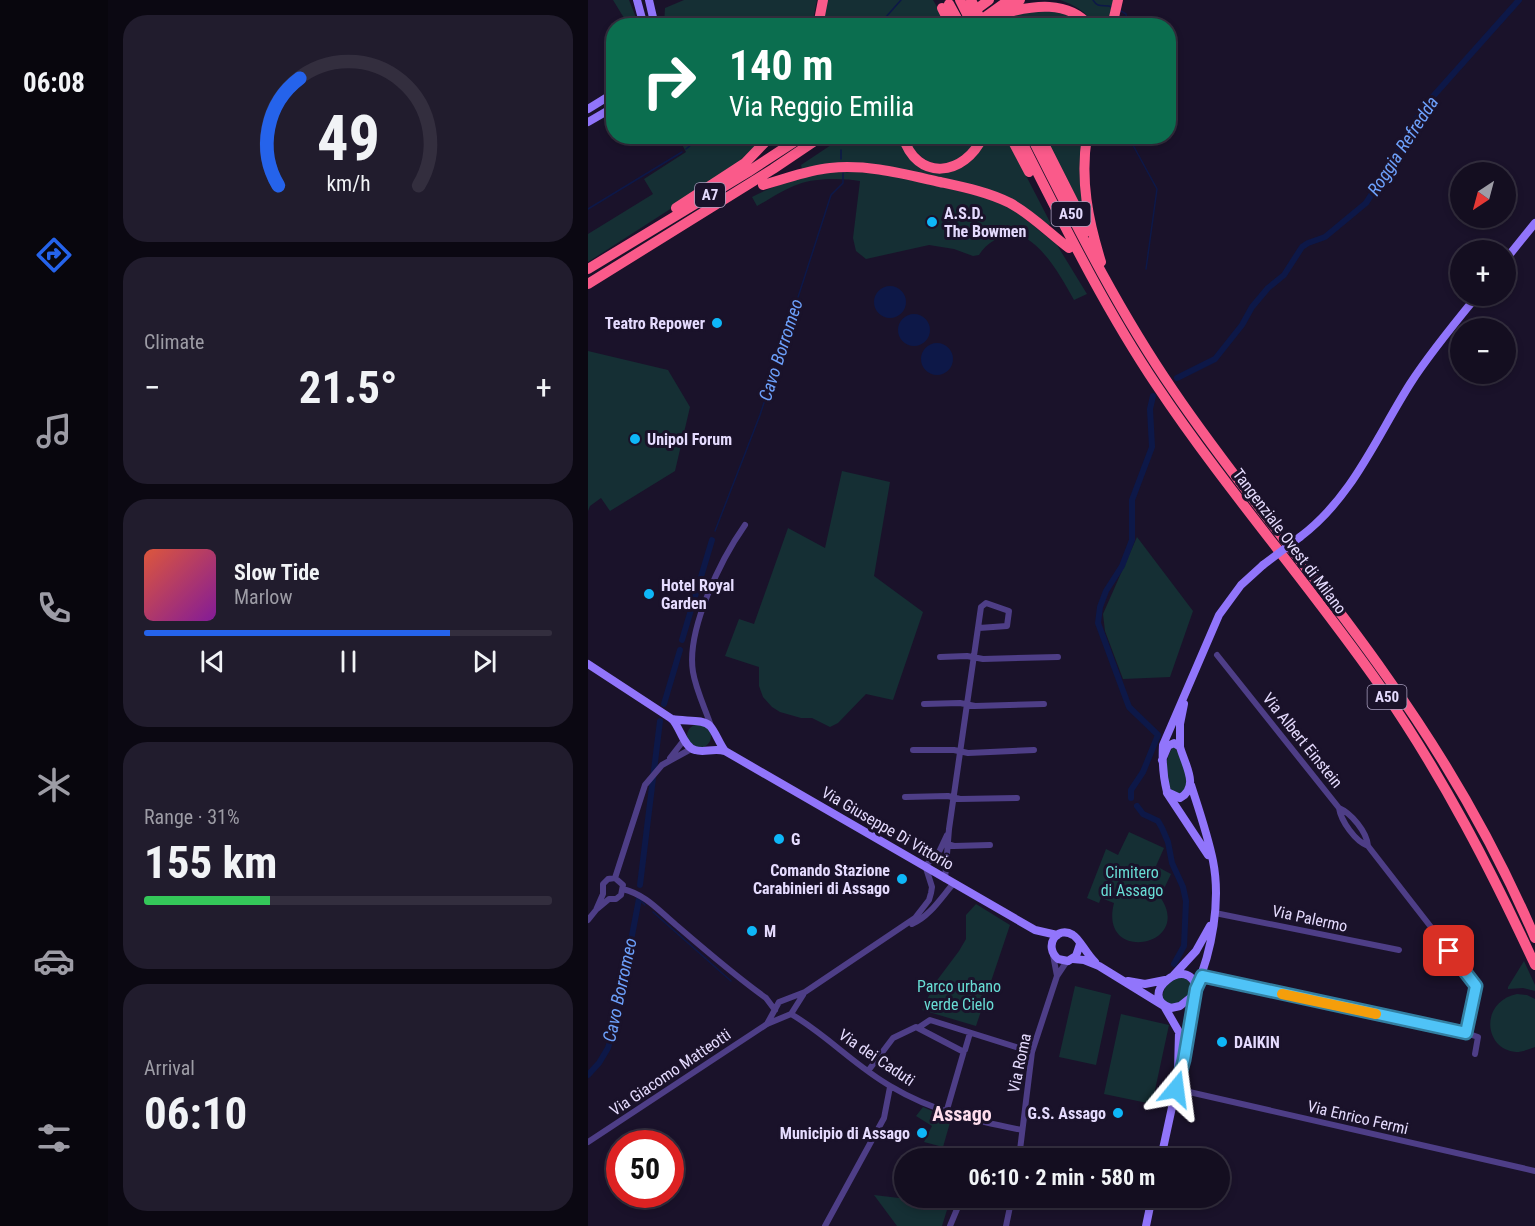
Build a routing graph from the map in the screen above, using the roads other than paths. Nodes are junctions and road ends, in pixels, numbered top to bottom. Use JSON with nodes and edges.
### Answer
{"nodes":[{"id":1,"x":637,"y":0,"type":"edge"},
{"id":2,"x":649,"y":0,"type":"edge"},
{"id":3,"x":823,"y":0,"type":"edge"},
{"id":4,"x":960,"y":0,"type":"edge"},
{"id":5,"x":970,"y":0,"type":"edge"},
{"id":6,"x":977,"y":0,"type":"edge"},
{"id":7,"x":989,"y":0,"type":"edge"},
{"id":8,"x":1009,"y":0,"type":"edge"},
{"id":9,"x":1020,"y":0,"type":"edge"},
{"id":10,"x":1118,"y":0,"type":"edge"},
{"id":11,"x":944,"y":3,"type":"edge"},
{"id":12,"x":1002,"y":14,"type":"junction"},
{"id":13,"x":642,"y":18,"type":"edge"},
{"id":14,"x":653,"y":18,"type":"edge"},
{"id":15,"x":820,"y":18,"type":"edge"},
{"id":16,"x":950,"y":18,"type":"edge"},
{"id":17,"x":954,"y":18,"type":"edge"},
{"id":18,"x":955,"y":18,"type":"edge"},
{"id":19,"x":964,"y":18,"type":"edge"},
{"id":20,"x":970,"y":18,"type":"edge"},
{"id":21,"x":980,"y":18,"type":"edge"},
{"id":22,"x":985,"y":18,"type":"edge"},
{"id":23,"x":996,"y":18,"type":"edge"},
{"id":24,"x":1082,"y":18,"type":"edge"},
{"id":25,"x":1114,"y":18,"type":"edge"},
{"id":26,"x":606,"y":98,"type":"edge"},
{"id":27,"x":588,"y":109,"type":"edge"},
{"id":28,"x":606,"y":112,"type":"edge"},
{"id":29,"x":588,"y":123,"type":"edge"},
{"id":30,"x":763,"y":144,"type":"edge"},
{"id":31,"x":791,"y":144,"type":"edge"},
{"id":32,"x":811,"y":144,"type":"edge"},
{"id":33,"x":821,"y":144,"type":"edge"},
{"id":34,"x":906,"y":144,"type":"edge"},
{"id":35,"x":979,"y":144,"type":"edge"},
{"id":36,"x":1014,"y":144,"type":"edge"},
{"id":37,"x":1023,"y":144,"type":"edge"},
{"id":38,"x":1035,"y":144,"type":"edge"},
{"id":39,"x":1044,"y":144,"type":"edge"},
{"id":40,"x":1086,"y":144,"type":"edge"},
{"id":41,"x":763,"y":185,"type":"junction"},
{"id":42,"x":688,"y":222,"type":"junction"},
{"id":43,"x":1535,"y":223,"type":"edge"},
{"id":44,"x":1516,"y":247,"type":"edge"},
{"id":45,"x":623,"y":248,"type":"junction"},
{"id":46,"x":1069,"y":248,"type":"junction"},
{"id":47,"x":1098,"y":250,"type":"junction"},
{"id":48,"x":588,"y":269,"type":"edge"},
{"id":49,"x":588,"y":284,"type":"edge"},
{"id":50,"x":1098,"y":288,"type":"junction"},
{"id":51,"x":1111,"y":290,"type":"junction"},
{"id":52,"x":1469,"y":306,"type":"edge"},
{"id":53,"x":745,"y":525,"type":"dead end"},
{"id":54,"x":979,"y":628,"type":"junction"},
{"id":55,"x":1217,"y":655,"type":"dead end"},
{"id":56,"x":940,"y":657,"type":"dead end"},
{"id":57,"x":1058,"y":657,"type":"dead end"},
{"id":58,"x":975,"y":658,"type":"junction"},
{"id":59,"x":588,"y":664,"type":"edge"},
{"id":60,"x":1187,"y":689,"type":"junction"},
{"id":61,"x":924,"y":704,"type":"dead end"},
{"id":62,"x":1044,"y":704,"type":"dead end"},
{"id":63,"x":968,"y":705,"type":"junction"},
{"id":64,"x":706,"y":710,"type":"junction"},
{"id":65,"x":672,"y":719,"type":"junction"},
{"id":66,"x":694,"y":721,"type":"junction"},
{"id":67,"x":1180,"y":730,"type":"junction"},
{"id":68,"x":712,"y":731,"type":"junction"},
{"id":69,"x":684,"y":738,"type":"junction"},
{"id":70,"x":1168,"y":746,"type":"junction"},
{"id":71,"x":1180,"y":747,"type":"junction"},
{"id":72,"x":691,"y":748,"type":"junction"},
{"id":73,"x":705,"y":749,"type":"junction"},
{"id":74,"x":913,"y":750,"type":"dead end"},
{"id":75,"x":1034,"y":750,"type":"dead end"},
{"id":76,"x":725,"y":751,"type":"junction"},
{"id":77,"x":961,"y":751,"type":"junction"},
{"id":78,"x":669,"y":760,"type":"junction"},
{"id":79,"x":1162,"y":760,"type":"junction"},
{"id":80,"x":1191,"y":785,"type":"junction"},
{"id":81,"x":1167,"y":792,"type":"junction"},
{"id":82,"x":905,"y":798,"type":"dead end"},
{"id":83,"x":954,"y":798,"type":"junction"},
{"id":84,"x":1017,"y":798,"type":"dead end"},
{"id":85,"x":946,"y":844,"type":"junction"},
{"id":86,"x":990,"y":845,"type":"dead end"},
{"id":87,"x":935,"y":857,"type":"junction"},
{"id":88,"x":945,"y":864,"type":"junction"},
{"id":89,"x":926,"y":868,"type":"junction"},
{"id":90,"x":615,"y":878,"type":"junction"},
{"id":91,"x":949,"y":881,"type":"junction"},
{"id":92,"x":1216,"y":881,"type":"junction"},
{"id":93,"x":932,"y":887,"type":"junction"},
{"id":94,"x":623,"y":889,"type":"junction"},
{"id":95,"x":945,"y":893,"type":"junction"},
{"id":96,"x":606,"y":896,"type":"junction"},
{"id":97,"x":1215,"y":913,"type":"junction"},
{"id":98,"x":588,"y":920,"type":"edge"},
{"id":99,"x":1213,"y":922,"type":"junction"},
{"id":100,"x":905,"y":926,"type":"junction"},
{"id":101,"x":1035,"y":930,"type":"junction"},
{"id":102,"x":1057,"y":935,"type":"junction"},
{"id":103,"x":1535,"y":938,"type":"edge"},
{"id":104,"x":1080,"y":944,"type":"junction"},
{"id":105,"x":1052,"y":949,"type":"junction"},
{"id":106,"x":1399,"y":950,"type":"dead end"},
{"id":107,"x":1072,"y":959,"type":"junction"},
{"id":108,"x":1535,"y":965,"type":"edge"},
{"id":109,"x":1099,"y":966,"type":"junction"},
{"id":110,"x":1185,"y":974,"type":"junction"},
{"id":111,"x":1057,"y":976,"type":"junction"},
{"id":112,"x":1202,"y":976,"type":"junction"},
{"id":113,"x":1171,"y":978,"type":"junction"},
{"id":114,"x":1122,"y":980,"type":"junction"},
{"id":115,"x":805,"y":992,"type":"junction"},
{"id":116,"x":1196,"y":992,"type":"junction"},
{"id":117,"x":766,"y":998,"type":"junction"},
{"id":118,"x":784,"y":1001,"type":"junction"},
{"id":119,"x":1164,"y":1006,"type":"junction"},
{"id":120,"x":775,"y":1010,"type":"junction"},
{"id":121,"x":790,"y":1013,"type":"junction"},
{"id":122,"x":767,"y":1024,"type":"junction"},
{"id":123,"x":918,"y":1028,"type":"junction"},
{"id":124,"x":970,"y":1033,"type":"junction"},
{"id":125,"x":1466,"y":1033,"type":"junction"},
{"id":126,"x":964,"y":1051,"type":"junction"},
{"id":127,"x":1032,"y":1052,"type":"junction"},
{"id":128,"x":1474,"y":1054,"type":"dead end"},
{"id":129,"x":868,"y":1071,"type":"junction"},
{"id":130,"x":1179,"y":1075,"type":"junction"},
{"id":131,"x":891,"y":1087,"type":"junction"},
{"id":132,"x":1176,"y":1089,"type":"junction"},
{"id":133,"x":946,"y":1113,"type":"junction"},
{"id":134,"x":1022,"y":1130,"type":"junction"},
{"id":135,"x":588,"y":1142,"type":"edge"},
{"id":136,"x":1020,"y":1148,"type":"edge"},
{"id":137,"x":1163,"y":1148,"type":"edge"},
{"id":138,"x":1535,"y":1171,"type":"edge"},
{"id":139,"x":957,"y":1208,"type":"edge"},
{"id":140,"x":1010,"y":1208,"type":"edge"},
{"id":141,"x":1150,"y":1208,"type":"edge"},
{"id":142,"x":825,"y":1226,"type":"edge"},
{"id":143,"x":950,"y":1226,"type":"edge"},
{"id":144,"x":1006,"y":1226,"type":"edge"},
{"id":145,"x":1146,"y":1226,"type":"edge"}],
"edges":[{"from":1,"to":13,"type":"main road"},
{"from":2,"to":14,"type":"main road"},
{"from":3,"to":15,"type":"highway"},
{"from":4,"to":20,"type":"highway","bridge":true},
{"from":5,"to":21,"type":"highway","bridge":true},
{"from":6,"to":17,"type":"highway"},
{"from":7,"to":19,"type":"highway"},
{"from":8,"to":22,"type":"highway"},
{"from":9,"to":12,"type":"highway"},
{"from":10,"to":25,"type":"highway"},
{"from":11,"to":16,"type":"highway","bridge":true},
{"from":11,"to":18,"type":"highway","bridge":true},
{"from":12,"to":23,"type":"highway"},
{"from":12,"to":24,"type":"highway"},
{"from":26,"to":27,"type":"main road"},
{"from":28,"to":29,"type":"main road"},
{"from":30,"to":45,"type":"highway"},
{"from":31,"to":45,"type":"highway","number":"A7"},
{"from":32,"to":42,"type":"highway","number":"A7"},
{"from":33,"to":41,"type":"highway","number":"A7"},
{"from":34,"to":35,"type":"highway"},
{"from":36,"to":46,"type":"highway"},
{"from":37,"to":50,"type":"highway","name":"Tangenziale Ovest di Milano","number":"A50"},
{"from":38,"to":51,"type":"highway","name":"Tangenziale Ovest di Milano","number":"A50"},
{"from":39,"to":47,"type":"highway"},
{"from":40,"to":47,"type":"highway"},
{"from":41,"to":42,"type":"highway","number":"A7"},
{"from":41,"to":46,"type":"highway"},
{"from":42,"to":49,"type":"highway","number":"A7"},
{"from":43,"to":44,"type":"main road"},
{"from":45,"to":48,"type":"highway","number":"A7"},
{"from":46,"to":50,"type":"highway"},
{"from":47,"to":51,"type":"highway"},
{"from":50,"to":108,"type":"highway","name":"Tangenziale Ovest di Milano","number":"A50"},
{"from":51,"to":103,"type":"highway","name":"Tangenziale Ovest di Milano","number":"A50"},
{"from":52,"to":60,"type":"main road","bridge":true},
{"from":53,"to":64,"type":"street"},
{"from":54,"to":54,"type":"street"},
{"from":54,"to":58,"type":"street"},
{"from":55,"to":125,"type":"street","name":"Via Albert Einstein"},
{"from":56,"to":58,"type":"street"},
{"from":57,"to":58,"type":"street"},
{"from":58,"to":63,"type":"street"},
{"from":59,"to":65,"type":"main road"},
{"from":60,"to":67,"type":"main road"},
{"from":60,"to":79,"type":"main road"},
{"from":61,"to":63,"type":"street"},
{"from":62,"to":63,"type":"street"},
{"from":63,"to":77,"type":"street"},
{"from":64,"to":66,"type":"street"},
{"from":64,"to":68,"type":"street"},
{"from":65,"to":66,"type":"main road"},
{"from":65,"to":69,"type":"main road"},
{"from":66,"to":68,"type":"main road"},
{"from":66,"to":69,"type":"main road"},
{"from":67,"to":70,"type":"main road"},
{"from":67,"to":71,"type":"main road"},
{"from":68,"to":73,"type":"main road"},
{"from":68,"to":76,"type":"main road","name":"Via Giuseppe Di Vittorio"},
{"from":69,"to":72,"type":"main road"},
{"from":69,"to":78,"type":"street"},
{"from":70,"to":71,"type":"main road"},
{"from":70,"to":79,"type":"main road"},
{"from":71,"to":80,"type":"main road"},
{"from":72,"to":73,"type":"main road"},
{"from":72,"to":78,"type":"street"},
{"from":73,"to":76,"type":"main road","name":"Via Giuseppe Di Vittorio"},
{"from":74,"to":77,"type":"street"},
{"from":75,"to":77,"type":"street"},
{"from":76,"to":89,"type":"main road","name":"Via Giuseppe Di Vittorio"},
{"from":77,"to":83,"type":"street"},
{"from":78,"to":90,"type":"street"},
{"from":79,"to":81,"type":"main road"},
{"from":80,"to":81,"type":"main road"},
{"from":80,"to":92,"type":"main road"},
{"from":81,"to":92,"type":"main road"},
{"from":82,"to":83,"type":"street"},
{"from":83,"to":84,"type":"street"},
{"from":83,"to":85,"type":"street"},
{"from":85,"to":86,"type":"street"},
{"from":85,"to":87,"type":"street"},
{"from":85,"to":88,"type":"street"},
{"from":87,"to":88,"type":"street"},
{"from":87,"to":89,"type":"street"},
{"from":88,"to":91,"type":"street"},
{"from":89,"to":91,"type":"main road","name":"Via Giuseppe Di Vittorio"},
{"from":89,"to":93,"type":"street"},
{"from":90,"to":94,"type":"street"},
{"from":90,"to":96,"type":"street"},
{"from":91,"to":95,"type":"street"},
{"from":91,"to":101,"type":"main road","name":"Via Giuseppe Di Vittorio"},
{"from":92,"to":97,"type":"main road"},
{"from":93,"to":95,"type":"street"},
{"from":93,"to":100,"type":"street"},
{"from":94,"to":96,"type":"street"},
{"from":94,"to":117,"type":"street"},
{"from":95,"to":100,"type":"street"},
{"from":96,"to":98,"type":"street"},
{"from":97,"to":99,"type":"main road"},
{"from":97,"to":106,"type":"street","name":"Via Palermo"},
{"from":99,"to":112,"type":"main road"},
{"from":99,"to":113,"type":"main road"},
{"from":100,"to":115,"type":"street"},
{"from":101,"to":102,"type":"main road","name":"Via Giuseppe Di Vittorio"},
{"from":101,"to":105,"type":"main road","name":"Via Giuseppe Di Vittorio"},
{"from":102,"to":104,"type":"main road"},
{"from":102,"to":105,"type":"main road"},
{"from":104,"to":107,"type":"main road"},
{"from":104,"to":109,"type":"main road"},
{"from":105,"to":107,"type":"main road"},
{"from":105,"to":111,"type":"street","name":"Via Roma"},
{"from":107,"to":109,"type":"main road"},
{"from":107,"to":111,"type":"street","name":"Via Roma"},
{"from":109,"to":114,"type":"main road"},
{"from":110,"to":112,"type":"main road"},
{"from":110,"to":113,"type":"main road"},
{"from":110,"to":116,"type":"main road"},
{"from":111,"to":127,"type":"street","name":"Via Roma"},
{"from":112,"to":116,"type":"main road"},
{"from":112,"to":125,"type":"street"},
{"from":113,"to":114,"type":"main road"},
{"from":113,"to":119,"type":"main road"},
{"from":114,"to":119,"type":"main road"},
{"from":115,"to":118,"type":"street"},
{"from":115,"to":121,"type":"street"},
{"from":116,"to":119,"type":"main road"},
{"from":116,"to":130,"type":"main road"},
{"from":117,"to":118,"type":"street"},
{"from":117,"to":120,"type":"street"},
{"from":118,"to":120,"type":"street","name":"Via Giacomo Matteotti"},
{"from":118,"to":121,"type":"street"},
{"from":119,"to":130,"type":"main road"},
{"from":120,"to":121,"type":"street"},
{"from":120,"to":122,"type":"street","name":"Via Giacomo Matteotti"},
{"from":121,"to":122,"type":"street","name":"Via Giacomo Matteotti"},
{"from":121,"to":129,"type":"street","name":"Via dei Caduti"},
{"from":122,"to":135,"type":"street","name":"Via Giacomo Matteotti"},
{"from":123,"to":124,"type":"street"},
{"from":123,"to":126,"type":"street"},
{"from":123,"to":129,"type":"street"},
{"from":124,"to":126,"type":"street"},
{"from":124,"to":127,"type":"street"},
{"from":125,"to":128,"type":"street"},
{"from":126,"to":133,"type":"street"},
{"from":127,"to":134,"type":"street","name":"Via Roma"},
{"from":129,"to":131,"type":"street","name":"Via dei Caduti"},
{"from":130,"to":132,"type":"main road"},
{"from":131,"to":133,"type":"street","name":"Via dei Caduti"},
{"from":131,"to":142,"type":"street"},
{"from":132,"to":137,"type":"main road"},
{"from":132,"to":138,"type":"street","name":"Via Enrico Fermi"},
{"from":133,"to":134,"type":"street","name":"Via dei Caduti"},
{"from":134,"to":136,"type":"street","name":"Via Roma"},
{"from":139,"to":143,"type":"street"},
{"from":140,"to":144,"type":"street"},
{"from":141,"to":145,"type":"main road"}]}
